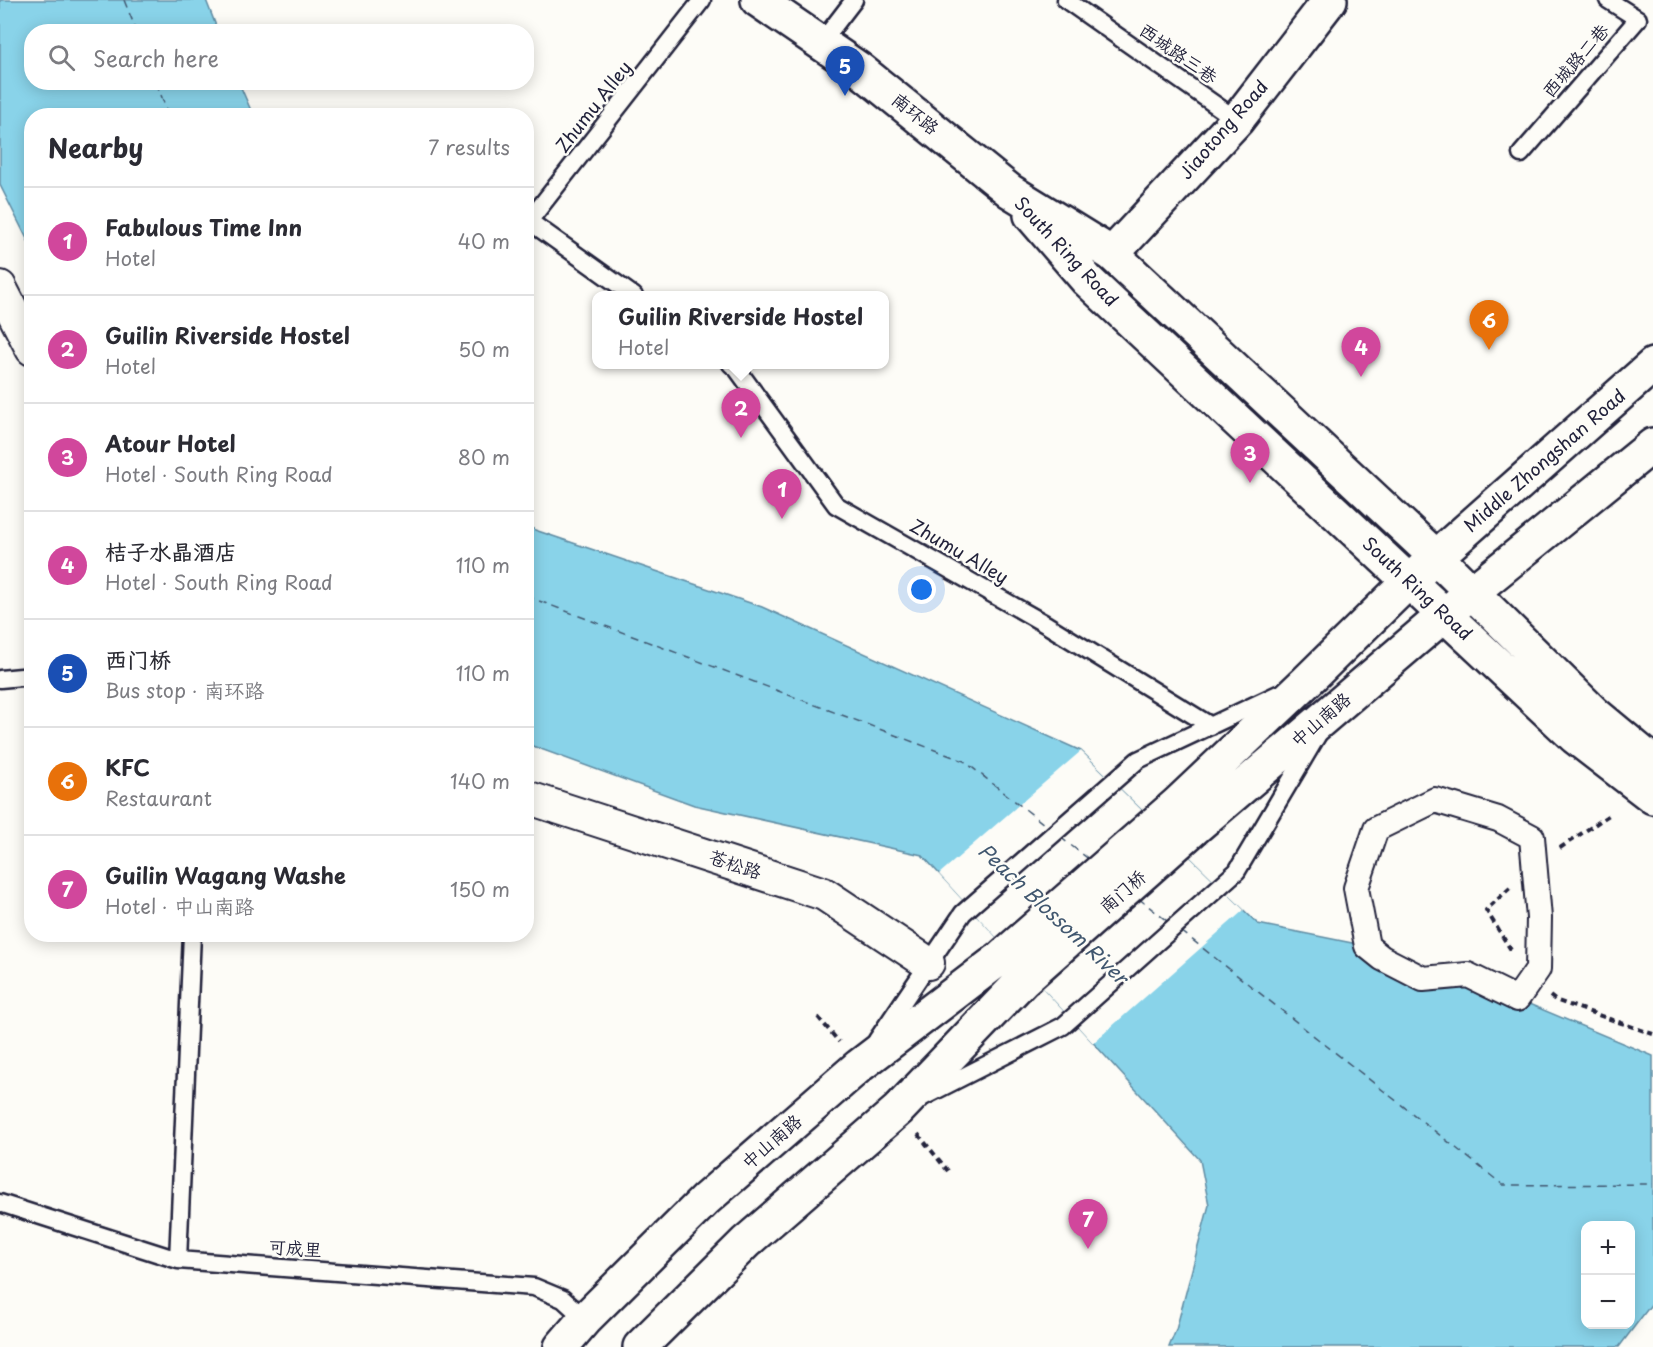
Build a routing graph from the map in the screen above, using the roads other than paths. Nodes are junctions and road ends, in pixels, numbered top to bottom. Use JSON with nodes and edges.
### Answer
{"nodes":[{"id":1,"x":702,"y":0,"type":"edge"},
{"id":2,"x":758,"y":0,"type":"edge"},
{"id":3,"x":854,"y":0,"type":"edge"},
{"id":4,"x":1066,"y":0,"type":"edge"},
{"id":5,"x":1330,"y":0,"type":"edge"},
{"id":6,"x":1608,"y":0,"type":"edge"},
{"id":7,"x":821,"y":43,"type":"junction"},
{"id":8,"x":1237,"y":120,"type":"junction"},
{"id":9,"x":1521,"y":154,"type":"dead end"},
{"id":10,"x":1010,"y":191,"type":"junction"},
{"id":11,"x":534,"y":215,"type":"edge"},
{"id":12,"x":534,"y":225,"type":"edge"},
{"id":13,"x":1112,"y":254,"type":"junction"},
{"id":14,"x":0,"y":287,"type":"edge"},
{"id":15,"x":627,"y":291,"type":"edge"},
{"id":16,"x":24,"y":334,"type":"edge"},
{"id":17,"x":1653,"y":365,"type":"edge"},
{"id":18,"x":737,"y":369,"type":"edge"},
{"id":19,"x":1653,"y":445,"type":"edge"},
{"id":20,"x":1435,"y":556,"type":"junction"},
{"id":21,"x":1409,"y":580,"type":"junction"},
{"id":22,"x":1471,"y":592,"type":"junction"},
{"id":23,"x":1444,"y":615,"type":"junction"},
{"id":24,"x":24,"y":677,"type":"edge"},
{"id":25,"x":0,"y":680,"type":"edge"},
{"id":26,"x":1306,"y":682,"type":"junction"},
{"id":27,"x":1332,"y":710,"type":"junction"},
{"id":28,"x":1212,"y":726,"type":"junction"},
{"id":29,"x":1653,"y":762,"type":"edge"},
{"id":30,"x":1653,"y":797,"type":"edge"},
{"id":31,"x":534,"y":800,"type":"edge"},
{"id":32,"x":1187,"y":815,"type":"junction"},
{"id":33,"x":1376,"y":829,"type":"joint"},
{"id":34,"x":192,"y":942,"type":"edge"},
{"id":35,"x":928,"y":963,"type":"junction"},
{"id":36,"x":1012,"y":969,"type":"junction"},
{"id":37,"x":859,"y":1066,"type":"junction"},
{"id":38,"x":898,"y":1110,"type":"junction"},
{"id":39,"x":0,"y":1203,"type":"edge"},
{"id":40,"x":178,"y":1260,"type":"junction"},
{"id":41,"x":585,"y":1319,"type":"junction"},
{"id":42,"x":561,"y":1347,"type":"edge"},
{"id":43,"x":639,"y":1347,"type":"edge"}],
"edges":[{"from":1,"to":11,"type":"lane","name":"Zhumu Alley"},
{"from":2,"to":7,"type":"main road","name":"南环路"},
{"from":3,"to":7,"type":"lane"},
{"from":4,"to":8,"type":"lane","name":"西城路三巷"},
{"from":5,"to":8,"type":"main road","name":"Jiaotong Road"},
{"from":6,"to":9,"type":"lane","name":"西城路二巷"},
{"from":7,"to":10,"type":"main road","name":"南环路"},
{"from":8,"to":13,"type":"main road","name":"Jiaotong Road"},
{"from":10,"to":13,"type":"main road","name":"South Ring Road"},
{"from":10,"to":21,"type":"main road","name":"South Ring Road"},
{"from":12,"to":15,"type":"lane","name":"Zhumu Alley"},
{"from":13,"to":20,"type":"main road","name":"South Ring Road"},
{"from":14,"to":16,"type":"street"},
{"from":17,"to":20,"type":"main road","name":"Middle Zhongshan Road"},
{"from":18,"to":28,"type":"lane","name":"Zhumu Alley"},
{"from":19,"to":22,"type":"main road"},
{"from":20,"to":21,"type":"main road","name":"Middle Zhongshan Road"},
{"from":20,"to":22,"type":"main road","name":"South Ring Road"},
{"from":21,"to":23,"type":"main road","name":"South Ring Road"},
{"from":21,"to":26,"type":"main road","name":"中山南路"},
{"from":22,"to":23,"type":"main road","name":"中山南路"},
{"from":22,"to":29,"type":"main road","name":"South Ring Road"},
{"from":23,"to":27,"type":"main road","name":"中山南路"},
{"from":23,"to":30,"type":"main road","name":"South Ring Road"},
{"from":24,"to":25,"type":"lane"},
{"from":26,"to":28,"type":"lane"},
{"from":26,"to":32,"type":"main road","name":"中山南路"},
{"from":27,"to":32,"type":"main road","name":"中山南路"},
{"from":27,"to":38,"type":"lane"},
{"from":28,"to":35,"type":"lane"},
{"from":31,"to":35,"type":"street","name":"苍松路"},
{"from":32,"to":36,"type":"main road","name":"南门桥"},
{"from":33,"to":33,"type":"street"},
{"from":34,"to":40,"type":"lane"},
{"from":35,"to":37,"type":"lane"},
{"from":36,"to":37,"type":"main road","name":"中山南路"},
{"from":36,"to":38,"type":"main road"},
{"from":37,"to":41,"type":"main road","name":"中山南路"},
{"from":38,"to":43,"type":"main road"},
{"from":39,"to":40,"type":"lane","name":"可成里"},
{"from":40,"to":41,"type":"lane","name":"可成里"},
{"from":41,"to":42,"type":"main road","name":"中山南路"}]}
